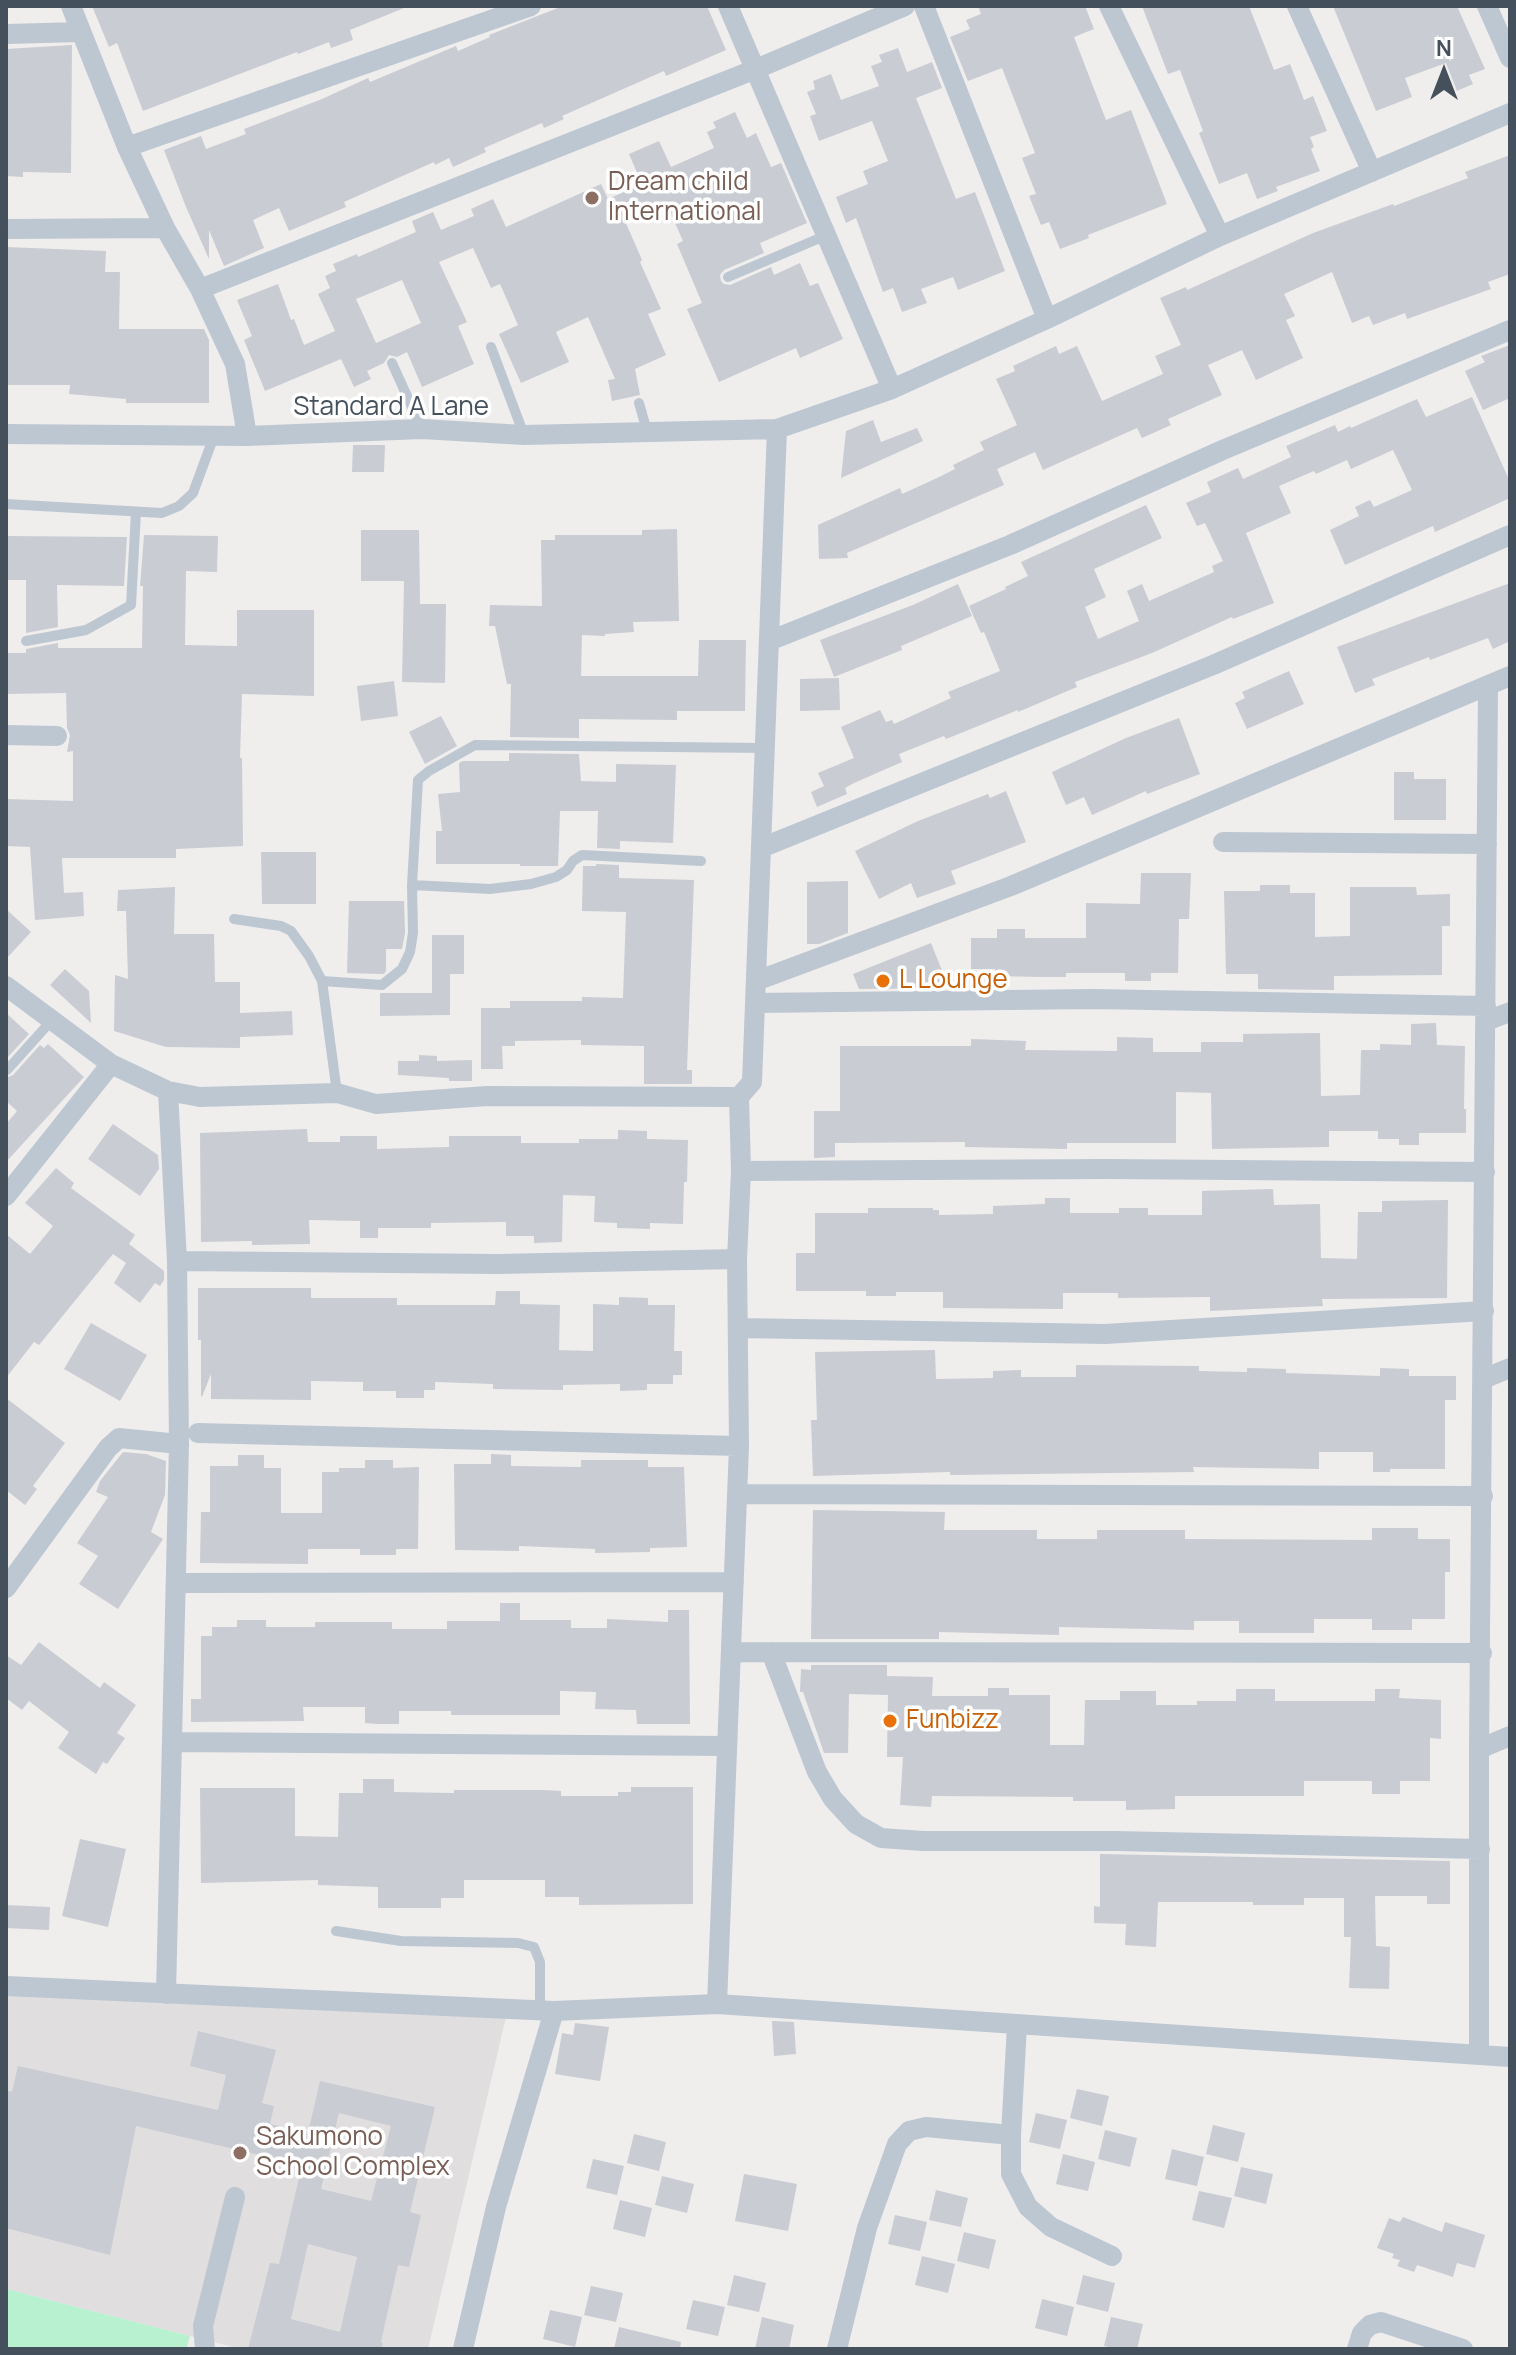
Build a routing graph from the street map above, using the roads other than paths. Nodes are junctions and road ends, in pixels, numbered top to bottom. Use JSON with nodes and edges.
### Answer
{"nodes":[{"id":1,"x":71,"y":6,"type":"edge"},
{"id":2,"x":531,"y":6,"type":"edge"},
{"id":3,"x":728,"y":6,"type":"edge"},
{"id":4,"x":905,"y":6,"type":"edge"},
{"id":5,"x":924,"y":6,"type":"edge"},
{"id":6,"x":1109,"y":6,"type":"edge"},
{"id":7,"x":1297,"y":6,"type":"edge"},
{"id":8,"x":1487,"y":6,"type":"edge"},
{"id":9,"x":81,"y":32,"type":"junction"},
{"id":10,"x":6,"y":34,"type":"edge"},
{"id":11,"x":1510,"y":58,"type":"edge"},
{"id":12,"x":756,"y":69,"type":"junction"},
{"id":13,"x":1510,"y":113,"type":"edge"},
{"id":14,"x":127,"y":147,"type":"junction"},
{"id":15,"x":1372,"y":172,"type":"junction"},
{"id":16,"x":165,"y":228,"type":"junction"},
{"id":17,"x":6,"y":229,"type":"edge"},
{"id":18,"x":827,"y":235,"type":"junction"},
{"id":19,"x":1220,"y":236,"type":"junction"},
{"id":20,"x":728,"y":277,"type":"dead end"},
{"id":21,"x":200,"y":289,"type":"junction"},
{"id":22,"x":1047,"y":319,"type":"junction"},
{"id":23,"x":1510,"y":330,"type":"edge"},
{"id":24,"x":491,"y":347,"type":"dead end"},
{"id":25,"x":392,"y":363,"type":"dead end"},
{"id":26,"x":892,"y":389,"type":"junction"},
{"id":27,"x":639,"y":403,"type":"dead end"},
{"id":28,"x":422,"y":429,"type":"junction"},
{"id":29,"x":777,"y":429,"type":"junction"},
{"id":30,"x":647,"y":431,"type":"junction"},
{"id":31,"x":6,"y":434,"type":"edge"},
{"id":32,"x":524,"y":435,"type":"junction"},
{"id":33,"x":214,"y":436,"type":"junction"},
{"id":34,"x":247,"y":436,"type":"junction"},
{"id":35,"x":6,"y":504,"type":"edge"},
{"id":36,"x":136,"y":512,"type":"junction"},
{"id":37,"x":1510,"y":535,"type":"edge"},
{"id":38,"x":26,"y":641,"type":"dead end"},
{"id":39,"x":769,"y":641,"type":"junction"},
{"id":40,"x":1510,"y":676,"type":"edge"},
{"id":41,"x":1488,"y":687,"type":"junction"},
{"id":42,"x":6,"y":735,"type":"edge"},
{"id":43,"x":57,"y":736,"type":"dead end"},
{"id":44,"x":765,"y":748,"type":"junction"},
{"id":45,"x":1223,"y":842,"type":"dead end"},
{"id":46,"x":1487,"y":844,"type":"junction"},
{"id":47,"x":761,"y":848,"type":"junction"},
{"id":48,"x":701,"y":861,"type":"dead end"},
{"id":49,"x":412,"y":885,"type":"junction"},
{"id":50,"x":234,"y":919,"type":"dead end"},
{"id":51,"x":322,"y":981,"type":"junction"},
{"id":52,"x":756,"y":981,"type":"junction"},
{"id":53,"x":12,"y":994,"type":"edge"},
{"id":54,"x":755,"y":1003,"type":"junction"},
{"id":55,"x":1510,"y":1012,"type":"edge"},
{"id":56,"x":1486,"y":1014,"type":"junction"},
{"id":57,"x":52,"y":1020,"type":"junction"},
{"id":58,"x":111,"y":1064,"type":"junction"},
{"id":59,"x":7,"y":1070,"type":"edge"},
{"id":60,"x":168,"y":1091,"type":"junction"},
{"id":61,"x":337,"y":1093,"type":"junction"},
{"id":62,"x":739,"y":1097,"type":"junction"},
{"id":63,"x":741,"y":1171,"type":"junction"},
{"id":64,"x":1485,"y":1172,"type":"junction"},
{"id":65,"x":6,"y":1196,"type":"edge"},
{"id":66,"x":737,"y":1259,"type":"junction"},
{"id":67,"x":177,"y":1261,"type":"junction"},
{"id":68,"x":1484,"y":1311,"type":"junction"},
{"id":69,"x":738,"y":1328,"type":"junction"},
{"id":70,"x":1510,"y":1368,"type":"edge"},
{"id":71,"x":1483,"y":1379,"type":"junction"},
{"id":72,"x":198,"y":1433,"type":"dead end"},
{"id":73,"x":179,"y":1444,"type":"junction"},
{"id":74,"x":739,"y":1446,"type":"junction"},
{"id":75,"x":737,"y":1494,"type":"junction"},
{"id":76,"x":1483,"y":1496,"type":"junction"},
{"id":77,"x":734,"y":1582,"type":"junction"},
{"id":78,"x":177,"y":1583,"type":"junction"},
{"id":79,"x":6,"y":1588,"type":"edge"},
{"id":80,"x":731,"y":1652,"type":"junction"},
{"id":81,"x":771,"y":1652,"type":"junction"},
{"id":82,"x":1482,"y":1653,"type":"junction"},
{"id":83,"x":1510,"y":1736,"type":"edge"},
{"id":84,"x":173,"y":1742,"type":"junction"},
{"id":85,"x":726,"y":1746,"type":"junction"},
{"id":86,"x":1479,"y":1749,"type":"junction"},
{"id":87,"x":1480,"y":1849,"type":"junction"},
{"id":88,"x":336,"y":1931,"type":"dead end"},
{"id":89,"x":6,"y":1986,"type":"edge"},
{"id":90,"x":166,"y":1994,"type":"junction"},
{"id":91,"x":717,"y":2004,"type":"junction"},
{"id":92,"x":547,"y":2011,"type":"junction"},
{"id":93,"x":1017,"y":2025,"type":"junction"},
{"id":94,"x":1479,"y":2055,"type":"junction"},
{"id":95,"x":1510,"y":2057,"type":"edge"},
{"id":96,"x":1011,"y":2135,"type":"junction"},
{"id":97,"x":235,"y":2197,"type":"dead end"},
{"id":98,"x":1112,"y":2256,"type":"dead end"},
{"id":99,"x":205,"y":2349,"type":"edge"},
{"id":100,"x":463,"y":2349,"type":"edge"},
{"id":101,"x":837,"y":2349,"type":"edge"},
{"id":102,"x":1357,"y":2349,"type":"edge"},
{"id":103,"x":1463,"y":2349,"type":"edge"}],
"edges":[{"from":1,"to":9,"type":"street"},
{"from":2,"to":14,"type":"street"},
{"from":3,"to":12,"type":"street"},
{"from":4,"to":12,"type":"street"},
{"from":5,"to":22,"type":"street"},
{"from":6,"to":19,"type":"street"},
{"from":7,"to":15,"type":"street"},
{"from":8,"to":11,"type":"street"},
{"from":9,"to":10,"type":"street"},
{"from":9,"to":14,"type":"street"},
{"from":12,"to":18,"type":"street"},
{"from":12,"to":21,"type":"street"},
{"from":13,"to":15,"type":"street","name":"Standard A Lane"},
{"from":14,"to":16,"type":"street"},
{"from":15,"to":19,"type":"street","name":"Standard A Lane"},
{"from":16,"to":17,"type":"street"},
{"from":16,"to":21,"type":"street"},
{"from":18,"to":20,"type":"lane"},
{"from":18,"to":26,"type":"street"},
{"from":19,"to":22,"type":"street","name":"Standard A Lane"},
{"from":21,"to":34,"type":"street"},
{"from":22,"to":26,"type":"street","name":"Standard A Lane"},
{"from":23,"to":39,"type":"street"},
{"from":24,"to":32,"type":"lane"},
{"from":25,"to":28,"type":"lane"},
{"from":26,"to":29,"type":"street","name":"Standard A Lane"},
{"from":27,"to":30,"type":"lane"},
{"from":28,"to":32,"type":"street","name":"Standard A Lane"},
{"from":28,"to":34,"type":"street","name":"Standard A Lane"},
{"from":29,"to":30,"type":"street","name":"Standard A Lane"},
{"from":29,"to":39,"type":"street"},
{"from":30,"to":32,"type":"street","name":"Standard A Lane"},
{"from":31,"to":33,"type":"street","name":"Standard A Lane"},
{"from":33,"to":34,"type":"street","name":"Standard A Lane"},
{"from":33,"to":36,"type":"lane"},
{"from":35,"to":36,"type":"lane"},
{"from":36,"to":38,"type":"lane"},
{"from":37,"to":47,"type":"street"},
{"from":39,"to":44,"type":"street"},
{"from":40,"to":41,"type":"street"},
{"from":41,"to":46,"type":"street"},
{"from":41,"to":52,"type":"street"},
{"from":42,"to":43,"type":"street"},
{"from":44,"to":47,"type":"street"},
{"from":44,"to":49,"type":"lane"},
{"from":45,"to":46,"type":"street"},
{"from":46,"to":56,"type":"street"},
{"from":47,"to":52,"type":"street"},
{"from":48,"to":49,"type":"lane"},
{"from":49,"to":51,"type":"lane"},
{"from":50,"to":51,"type":"lane"},
{"from":51,"to":61,"type":"lane"},
{"from":52,"to":54,"type":"street"},
{"from":53,"to":57,"type":"street"},
{"from":54,"to":56,"type":"street"},
{"from":54,"to":62,"type":"street"},
{"from":55,"to":56,"type":"street"},
{"from":56,"to":64,"type":"street"},
{"from":57,"to":58,"type":"street"},
{"from":57,"to":59,"type":"lane"},
{"from":58,"to":60,"type":"street"},
{"from":58,"to":65,"type":"street"},
{"from":60,"to":61,"type":"street"},
{"from":60,"to":67,"type":"street"},
{"from":61,"to":62,"type":"street"},
{"from":62,"to":63,"type":"street"},
{"from":63,"to":64,"type":"street"},
{"from":63,"to":66,"type":"street"},
{"from":64,"to":68,"type":"street"},
{"from":66,"to":67,"type":"street"},
{"from":66,"to":69,"type":"street"},
{"from":67,"to":73,"type":"street"},
{"from":68,"to":69,"type":"street"},
{"from":68,"to":71,"type":"street"},
{"from":69,"to":74,"type":"street"},
{"from":70,"to":71,"type":"street"},
{"from":71,"to":76,"type":"street"},
{"from":72,"to":74,"type":"street"},
{"from":73,"to":78,"type":"street"},
{"from":73,"to":79,"type":"street"},
{"from":74,"to":75,"type":"street"},
{"from":75,"to":76,"type":"street"},
{"from":75,"to":77,"type":"street"},
{"from":76,"to":82,"type":"street"},
{"from":77,"to":78,"type":"street"},
{"from":77,"to":80,"type":"street"},
{"from":78,"to":84,"type":"street"},
{"from":80,"to":81,"type":"street"},
{"from":80,"to":85,"type":"street"},
{"from":81,"to":82,"type":"street"},
{"from":81,"to":87,"type":"street"},
{"from":82,"to":86,"type":"street"},
{"from":83,"to":86,"type":"street"},
{"from":84,"to":85,"type":"street"},
{"from":84,"to":90,"type":"street"},
{"from":85,"to":91,"type":"street"},
{"from":86,"to":87,"type":"street"},
{"from":87,"to":94,"type":"street"},
{"from":88,"to":92,"type":"lane"},
{"from":89,"to":90,"type":"street"},
{"from":90,"to":92,"type":"street"},
{"from":91,"to":92,"type":"street"},
{"from":91,"to":93,"type":"street"},
{"from":92,"to":100,"type":"street"},
{"from":93,"to":94,"type":"street"},
{"from":93,"to":96,"type":"street"},
{"from":94,"to":95,"type":"street"},
{"from":96,"to":98,"type":"street"},
{"from":96,"to":101,"type":"street"},
{"from":97,"to":99,"type":"street"},
{"from":102,"to":103,"type":"street"}]}
